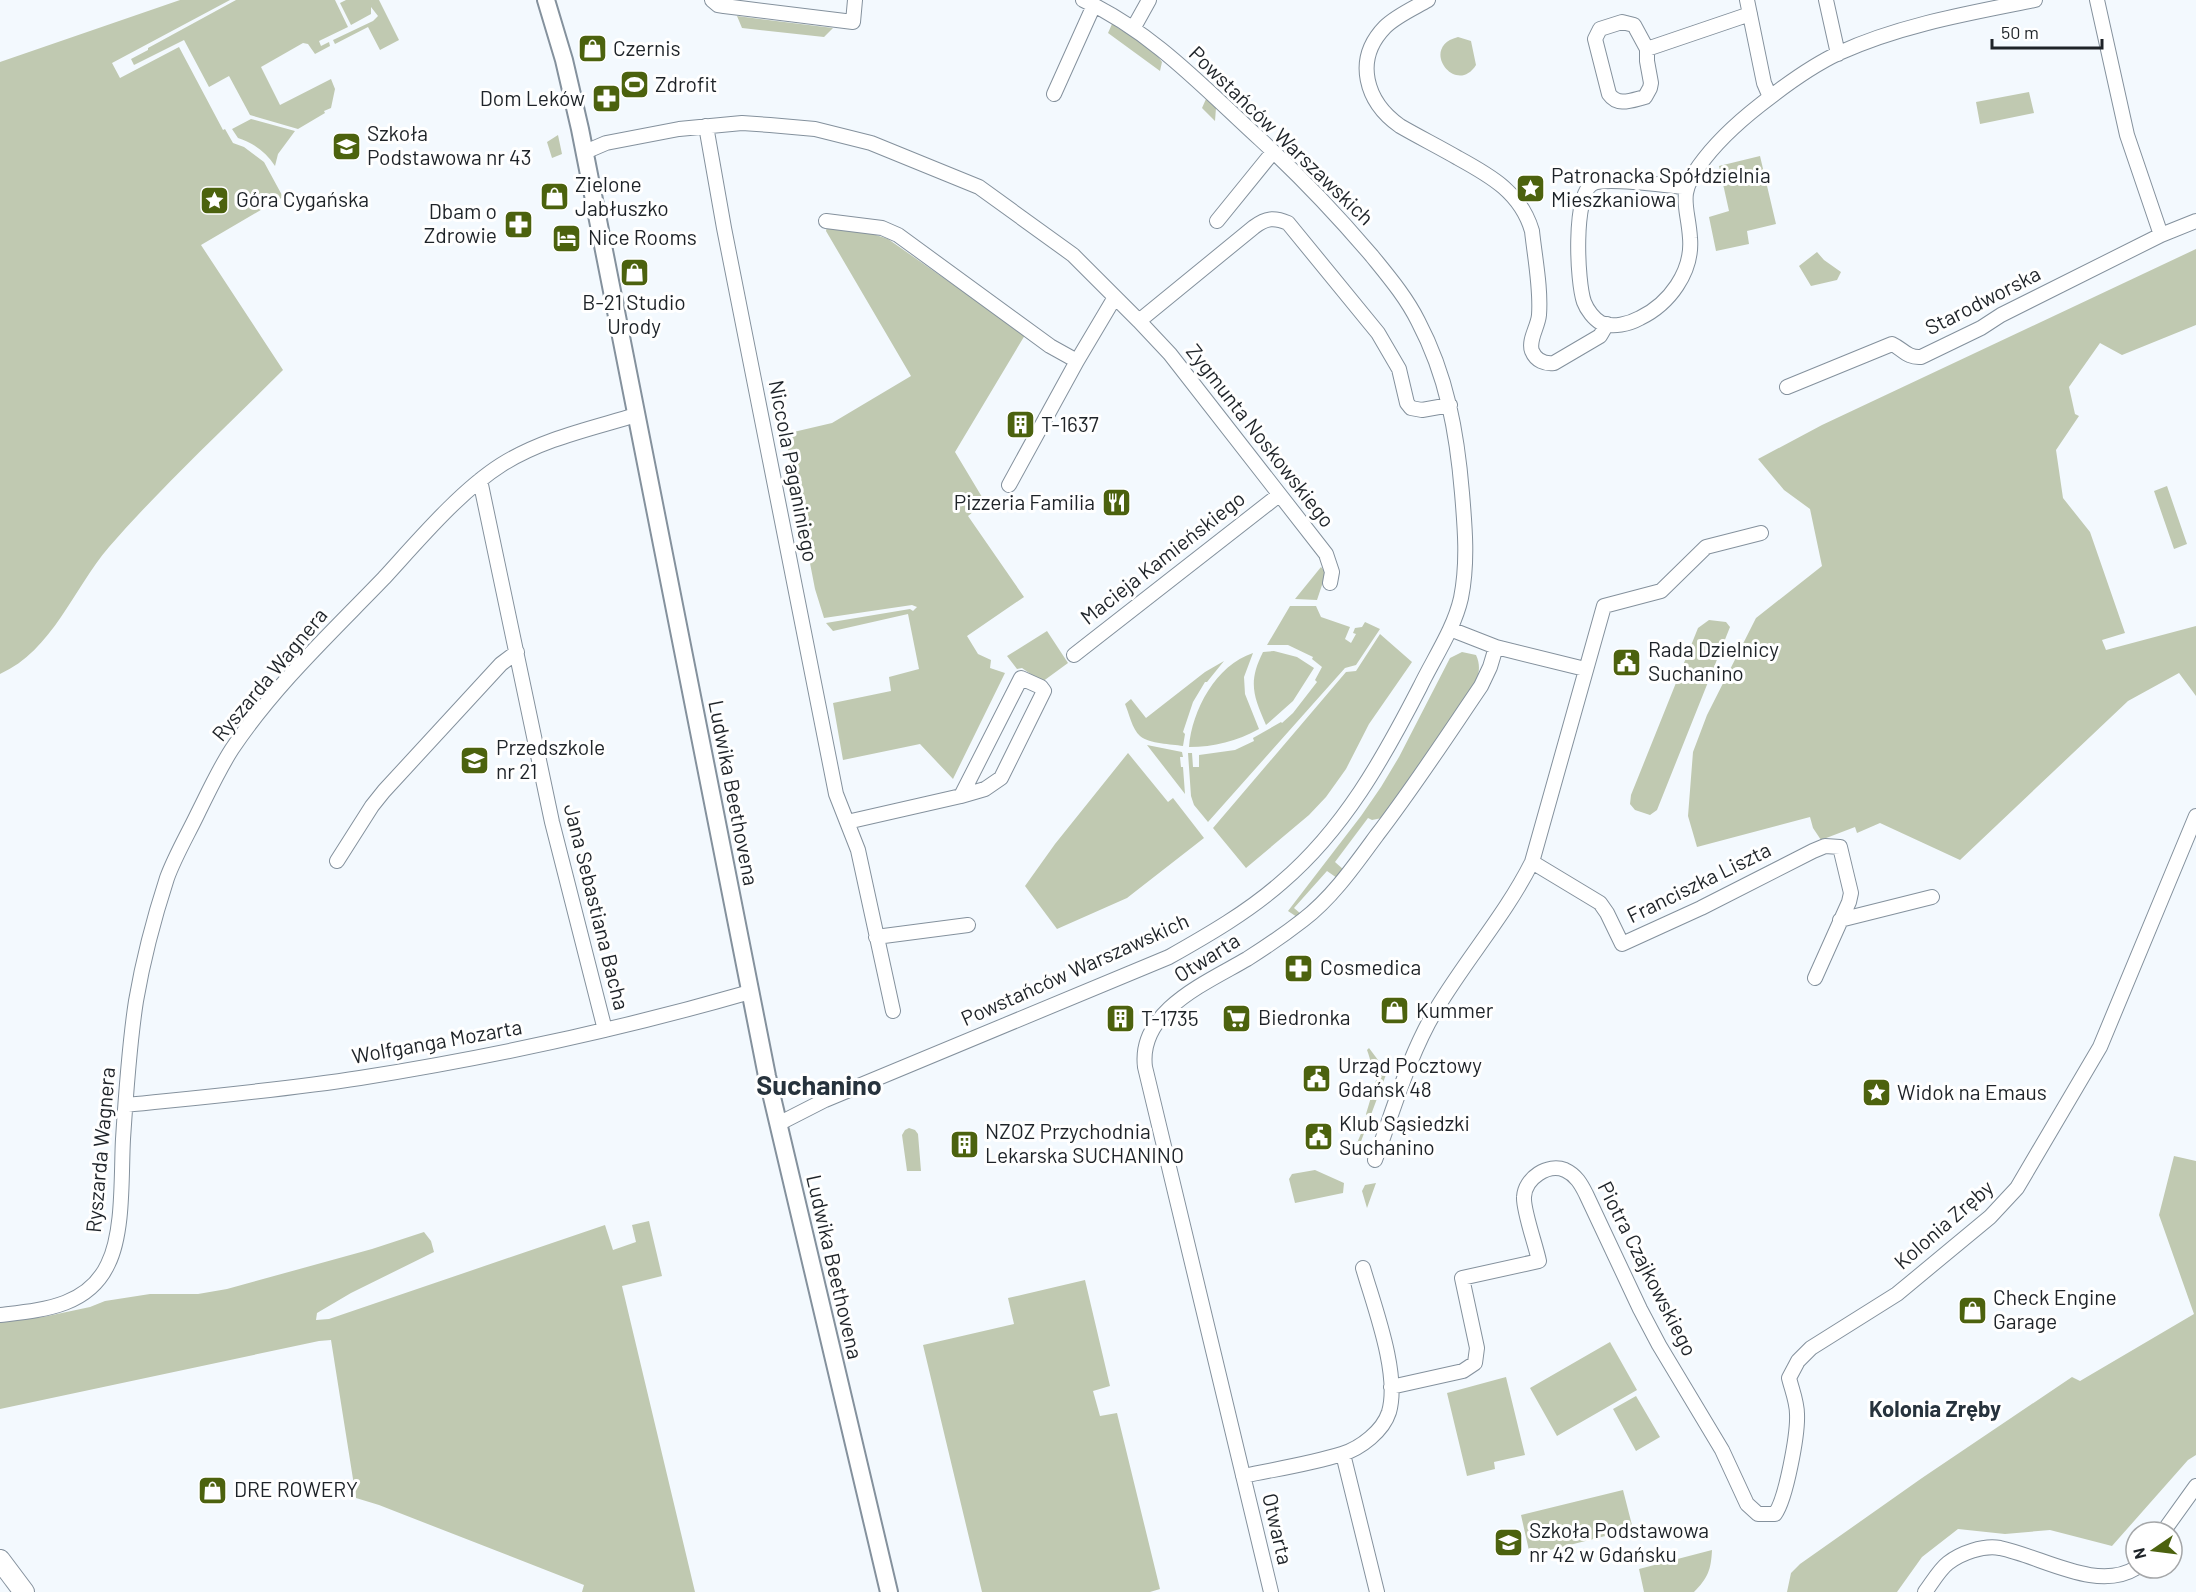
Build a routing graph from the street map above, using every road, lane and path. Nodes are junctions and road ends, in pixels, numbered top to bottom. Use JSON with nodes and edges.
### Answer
{"nodes":[{"id":1,"x":546,"y":0,"type":"edge"},
{"id":2,"x":712,"y":0,"type":"edge"},
{"id":3,"x":855,"y":0,"type":"edge"},
{"id":4,"x":1149,"y":0,"type":"edge"},
{"id":5,"x":1428,"y":0,"type":"edge"},
{"id":6,"x":1747,"y":0,"type":"edge"},
{"id":7,"x":1826,"y":0,"type":"edge"},
{"id":8,"x":2035,"y":0,"type":"edge"},
{"id":9,"x":2097,"y":0,"type":"edge"},
{"id":10,"x":1088,"y":3,"type":"edge"},
{"id":11,"x":1749,"y":14,"type":"junction"},
{"id":12,"x":1134,"y":27,"type":"junction"},
{"id":13,"x":1647,"y":49,"type":"junction"},
{"id":14,"x":1839,"y":54,"type":"junction"},
{"id":15,"x":1054,"y":94,"type":"dead end"},
{"id":16,"x":1770,"y":97,"type":"junction"},
{"id":17,"x":706,"y":126,"type":"junction"},
{"id":18,"x":585,"y":152,"type":"junction"},
{"id":19,"x":1273,"y":152,"type":"junction"},
{"id":20,"x":1686,"y":187,"type":"junction"},
{"id":21,"x":826,"y":221,"type":"dead end"},
{"id":22,"x":1217,"y":221,"type":"dead end"},
{"id":23,"x":2196,"y":221,"type":"edge"},
{"id":24,"x":2161,"y":235,"type":"junction"},
{"id":25,"x":1115,"y":297,"type":"junction"},
{"id":26,"x":1139,"y":321,"type":"junction"},
{"id":27,"x":1607,"y":324,"type":"junction"},
{"id":28,"x":1077,"y":361,"type":"junction"},
{"id":29,"x":1787,"y":387,"type":"dead end"},
{"id":30,"x":1450,"y":405,"type":"junction"},
{"id":31,"x":636,"y":415,"type":"junction"},
{"id":32,"x":480,"y":480,"type":"junction"},
{"id":33,"x":1009,"y":485,"type":"dead end"},
{"id":34,"x":1279,"y":495,"type":"junction"},
{"id":35,"x":1761,"y":533,"type":"dead end"},
{"id":36,"x":1330,"y":583,"type":"dead end"},
{"id":37,"x":1450,"y":629,"type":"junction"},
{"id":38,"x":1496,"y":647,"type":"junction"},
{"id":39,"x":517,"y":652,"type":"junction"},
{"id":40,"x":1074,"y":655,"type":"dead end"},
{"id":41,"x":1585,"y":669,"type":"junction"},
{"id":42,"x":961,"y":796,"type":"junction"},
{"id":43,"x":2196,"y":816,"type":"edge"},
{"id":44,"x":847,"y":822,"type":"junction"},
{"id":45,"x":337,"y":861,"type":"dead end"},
{"id":46,"x":1532,"y":862,"type":"junction"},
{"id":47,"x":1932,"y":897,"type":"dead end"},
{"id":48,"x":1840,"y":920,"type":"junction"},
{"id":49,"x":968,"y":925,"type":"dead end"},
{"id":50,"x":876,"y":937,"type":"junction"},
{"id":51,"x":1815,"y":978,"type":"dead end"},
{"id":52,"x":750,"y":992,"type":"junction"},
{"id":53,"x":893,"y":1011,"type":"dead end"},
{"id":54,"x":605,"y":1030,"type":"junction"},
{"id":55,"x":126,"y":1105,"type":"junction"},
{"id":56,"x":778,"y":1124,"type":"junction"},
{"id":57,"x":1375,"y":1160,"type":"dead end"},
{"id":58,"x":1363,"y":1268,"type":"dead end"},
{"id":59,"x":0,"y":1315,"type":"edge"},
{"id":60,"x":1391,"y":1387,"type":"junction"},
{"id":61,"x":1344,"y":1454,"type":"junction"},
{"id":62,"x":1243,"y":1476,"type":"junction"},
{"id":63,"x":2196,"y":1486,"type":"edge"},
{"id":64,"x":1775,"y":1514,"type":"joint"},
{"id":65,"x":2172,"y":1520,"type":"edge"},
{"id":66,"x":0,"y":1560,"type":"edge"},
{"id":67,"x":2124,"y":1578,"type":"edge"},
{"id":68,"x":24,"y":1592,"type":"edge"},
{"id":69,"x":889,"y":1592,"type":"edge"},
{"id":70,"x":1270,"y":1592,"type":"edge"},
{"id":71,"x":1377,"y":1592,"type":"edge"},
{"id":72,"x":1925,"y":1592,"type":"edge"}],
"edges":[{"from":1,"to":18,"type":"street","name":"Ludwika Beethovena"},
{"from":2,"to":3,"type":"street"},
{"from":4,"to":12,"type":"street"},
{"from":5,"to":27,"type":"street"},
{"from":6,"to":11,"type":"street"},
{"from":7,"to":14,"type":"street"},
{"from":8,"to":14,"type":"street"},
{"from":9,"to":24,"type":"street"},
{"from":10,"to":12,"type":"street","name":"Powstańców Warszawskich"},
{"from":10,"to":15,"type":"street","name":"Powstańców Warszawskich"},
{"from":11,"to":13,"type":"street"},
{"from":11,"to":16,"type":"street"},
{"from":12,"to":19,"type":"street","name":"Powstańców Warszawskich"},
{"from":13,"to":13,"type":"street"},
{"from":14,"to":16,"type":"street"},
{"from":16,"to":20,"type":"street"},
{"from":17,"to":18,"type":"street","name":"Zygmunta Noskowskiego"},
{"from":17,"to":25,"type":"street","name":"Zygmunta Noskowskiego"},
{"from":17,"to":44,"type":"street","name":"Niccola Paganiniego"},
{"from":18,"to":31,"type":"street","name":"Ludwika Beethovena"},
{"from":19,"to":22,"type":"street"},
{"from":19,"to":30,"type":"street","name":"Powstańców Warszawskich"},
{"from":20,"to":27,"type":"street"},
{"from":20,"to":27,"type":"street"},
{"from":21,"to":28,"type":"street"},
{"from":23,"to":24,"type":"street","name":"Starodworska"},
{"from":24,"to":29,"type":"street","name":"Starodworska"},
{"from":25,"to":26,"type":"street","name":"Zygmunta Noskowskiego"},
{"from":25,"to":28,"type":"street"},
{"from":26,"to":30,"type":"street"},
{"from":26,"to":34,"type":"street","name":"Zygmunta Noskowskiego"},
{"from":28,"to":33,"type":"street"},
{"from":30,"to":37,"type":"street","name":"Powstańców Warszawskich"},
{"from":31,"to":32,"type":"street","name":"Ryszarda Wagnera"},
{"from":31,"to":52,"type":"street","name":"Ludwika Beethovena"},
{"from":32,"to":39,"type":"street","name":"Jana Sebastiana Bacha"},
{"from":32,"to":55,"type":"street","name":"Ryszarda Wagnera"},
{"from":34,"to":36,"type":"street","name":"Zygmunta Noskowskiego"},
{"from":34,"to":40,"type":"street","name":"Macieja Kamieńskiego"},
{"from":35,"to":41,"type":"street"},
{"from":37,"to":38,"type":"street"},
{"from":37,"to":56,"type":"street","name":"Powstańców Warszawskich"},
{"from":38,"to":41,"type":"street"},
{"from":38,"to":62,"type":"street","name":"Otwarta"},
{"from":39,"to":45,"type":"street"},
{"from":39,"to":54,"type":"street","name":"Jana Sebastiana Bacha"},
{"from":41,"to":46,"type":"street"},
{"from":42,"to":42,"type":"street"},
{"from":42,"to":44,"type":"street"},
{"from":43,"to":64,"type":"street","name":"Kolonia Zręby"},
{"from":44,"to":50,"type":"street","name":"Niccola Paganiniego"},
{"from":46,"to":48,"type":"street","name":"Franciszka Liszta"},
{"from":46,"to":57,"type":"street"},
{"from":47,"to":48,"type":"street"},
{"from":48,"to":51,"type":"street","name":"Franciszka Liszta"},
{"from":49,"to":50,"type":"street"},
{"from":50,"to":53,"type":"street","name":"Niccola Paganiniego"},
{"from":52,"to":54,"type":"street","name":"Wolfganga Mozarta"},
{"from":52,"to":56,"type":"street","name":"Ludwika Beethovena"},
{"from":54,"to":55,"type":"street","name":"Wolfganga Mozarta"},
{"from":55,"to":59,"type":"street","name":"Ryszarda Wagnera"},
{"from":56,"to":69,"type":"street","name":"Ludwika Beethovena"},
{"from":58,"to":60,"type":"street"},
{"from":60,"to":61,"type":"street"},
{"from":60,"to":64,"type":"street","name":"Piotra Czajkowskiego"},
{"from":61,"to":62,"type":"street","name":"Otwarta"},
{"from":61,"to":71,"type":"street"},
{"from":62,"to":70,"type":"street","name":"Otwarta"},
{"from":63,"to":65,"type":"street"},
{"from":66,"to":68,"type":"main road"},
{"from":67,"to":72,"type":"street"}]}
